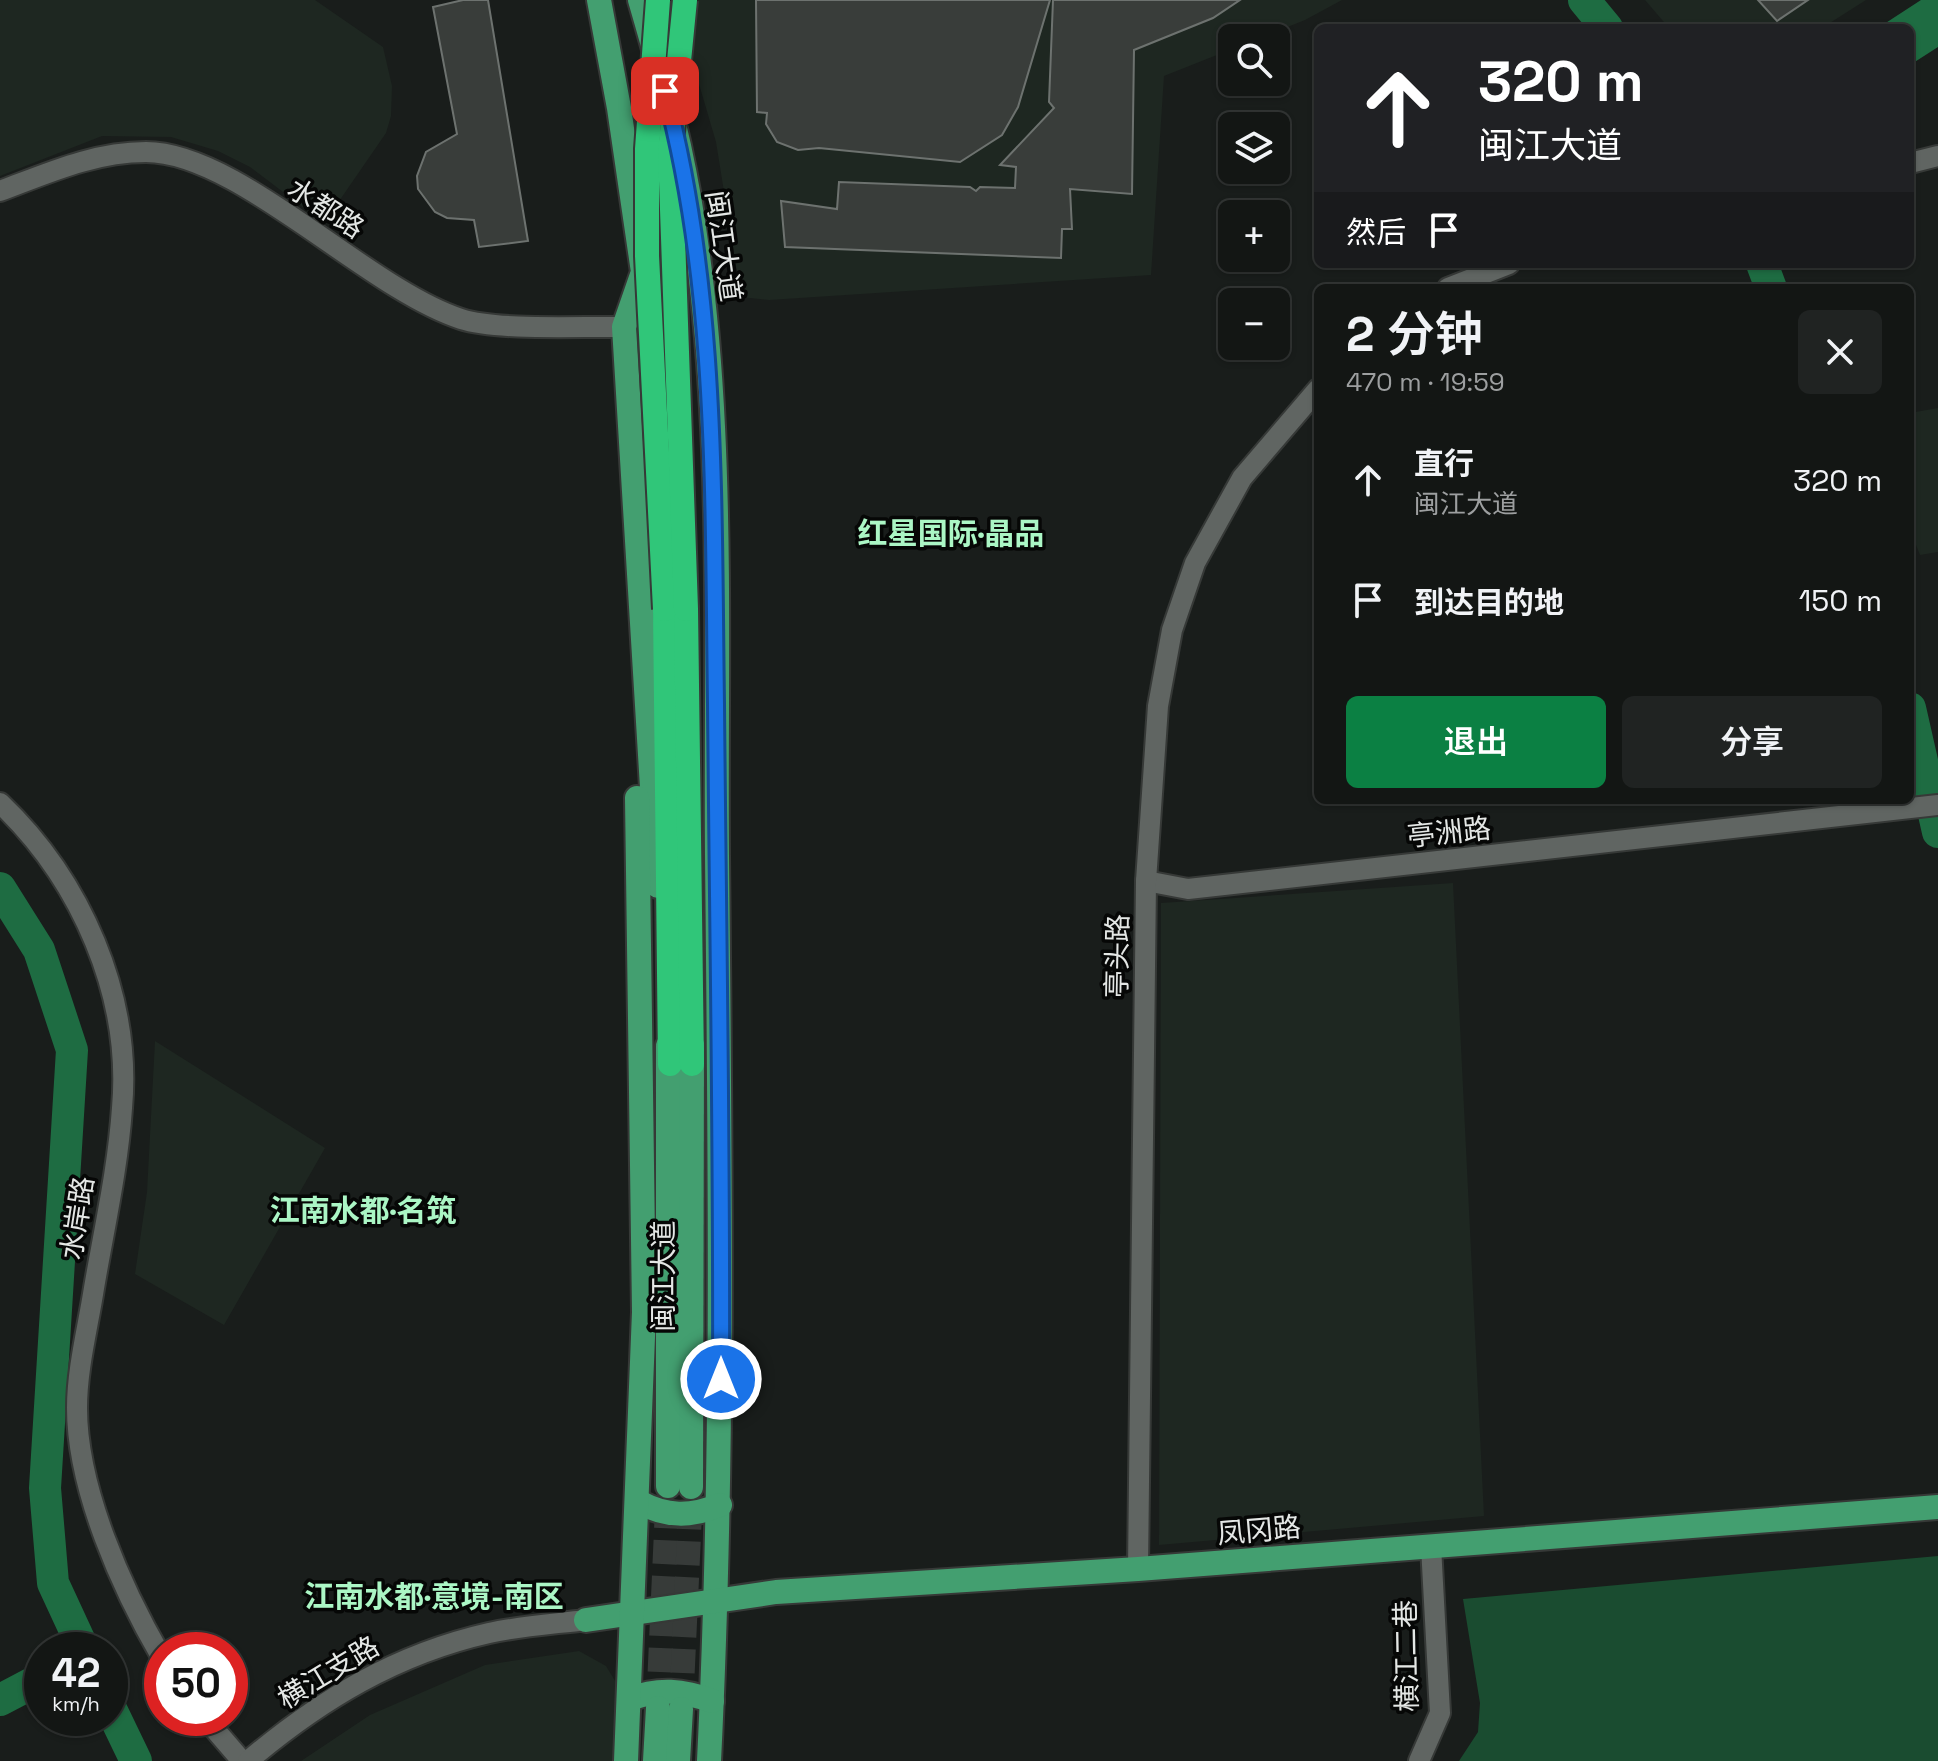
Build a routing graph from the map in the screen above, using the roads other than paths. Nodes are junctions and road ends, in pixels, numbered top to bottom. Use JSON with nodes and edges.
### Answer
{"nodes":[{"id":1,"x":599,"y":0,"type":"edge"},
{"id":2,"x":640,"y":0,"type":"edge"},
{"id":3,"x":658,"y":0,"type":"edge"},
{"id":4,"x":666,"y":0,"type":"edge"},
{"id":5,"x":685,"y":0,"type":"edge"},
{"id":6,"x":650,"y":36,"type":"junction"},
{"id":7,"x":1938,"y":156,"type":"edge"},
{"id":8,"x":1914,"y":162,"type":"edge"},
{"id":9,"x":0,"y":191,"type":"edge"},
{"id":10,"x":1499,"y":268,"type":"edge"},
{"id":11,"x":1458,"y":284,"type":"edge"},
{"id":12,"x":624,"y":327,"type":"junction"},
{"id":13,"x":1314,"y":394,"type":"edge"},
{"id":14,"x":633,"y":500,"type":"junction"},
{"id":15,"x":713,"y":505,"type":"junction"},
{"id":16,"x":675,"y":609,"type":"junction"},
{"id":17,"x":0,"y":803,"type":"edge"},
{"id":18,"x":1938,"y":805,"type":"edge"},
{"id":19,"x":1146,"y":881,"type":"junction"},
{"id":20,"x":681,"y":1064,"type":"junction"},
{"id":21,"x":680,"y":1486,"type":"tunnel mouth"},
{"id":22,"x":639,"y":1502,"type":"junction"},
{"id":23,"x":720,"y":1505,"type":"junction"},
{"id":24,"x":1938,"y":1507,"type":"edge"},
{"id":25,"x":1431,"y":1546,"type":"junction"},
{"id":26,"x":1138,"y":1569,"type":"junction"},
{"id":27,"x":716,"y":1601,"type":"junction"},
{"id":28,"x":634,"y":1613,"type":"junction"},
{"id":29,"x":586,"y":1620,"type":"joint"},
{"id":30,"x":148,"y":1632,"type":"edge"},
{"id":31,"x":629,"y":1699,"type":"junction"},
{"id":32,"x":712,"y":1701,"type":"junction"},
{"id":33,"x":222,"y":1736,"type":"edge"},
{"id":34,"x":245,"y":1761,"type":"edge"},
{"id":35,"x":626,"y":1761,"type":"edge"},
{"id":36,"x":655,"y":1761,"type":"edge"},
{"id":37,"x":678,"y":1761,"type":"edge"},
{"id":38,"x":709,"y":1761,"type":"edge"},
{"id":39,"x":1419,"y":1761,"type":"edge"}],
"edges":[{"from":1,"to":12,"type":"main road"},
{"from":2,"to":6,"type":"main road","name":"闽江大道"},
{"from":3,"to":16,"type":"highway","bridge":true},
{"from":4,"to":6,"type":"street"},
{"from":5,"to":16,"type":"highway","bridge":true},
{"from":6,"to":15,"type":"main road","name":"闽江大道"},
{"from":7,"to":8,"type":"street"},
{"from":9,"to":12,"type":"street","name":"水都路"},
{"from":10,"to":11,"type":"street"},
{"from":12,"to":14,"type":"main road"},
{"from":13,"to":19,"type":"street","name":"亭头路"},
{"from":14,"to":20,"type":"main road"},
{"from":14,"to":22,"type":"main road"},
{"from":15,"to":20,"type":"main road"},
{"from":15,"to":23,"type":"main road"},
{"from":16,"to":20,"type":"highway"},
{"from":17,"to":30,"type":"street","name":"水岸路"},
{"from":18,"to":19,"type":"street","name":"亭洲路"},
{"from":19,"to":26,"type":"street","name":"亭头路"},
{"from":20,"to":21,"type":"main road","name":"闽江大道"},
{"from":22,"to":23,"type":"main road"},
{"from":22,"to":28,"type":"main road"},
{"from":23,"to":27,"type":"main road"},
{"from":24,"to":25,"type":"main road","name":"凤冈路"},
{"from":25,"to":26,"type":"main road","name":"凤冈路"},
{"from":25,"to":39,"type":"street","name":"横江二巷"},
{"from":26,"to":27,"type":"main road","name":"凤冈路"},
{"from":27,"to":28,"type":"main road","name":"凤冈路"},
{"from":27,"to":32,"type":"main road"},
{"from":28,"to":29,"type":"main road","name":"凤冈路"},
{"from":28,"to":31,"type":"main road"},
{"from":29,"to":34,"type":"street","name":"横江支路"},
{"from":31,"to":32,"type":"main road"},
{"from":31,"to":35,"type":"main road"},
{"from":32,"to":38,"type":"main road"},
{"from":33,"to":34,"type":"street"},
{"from":36,"to":37,"type":"main road"}]}
